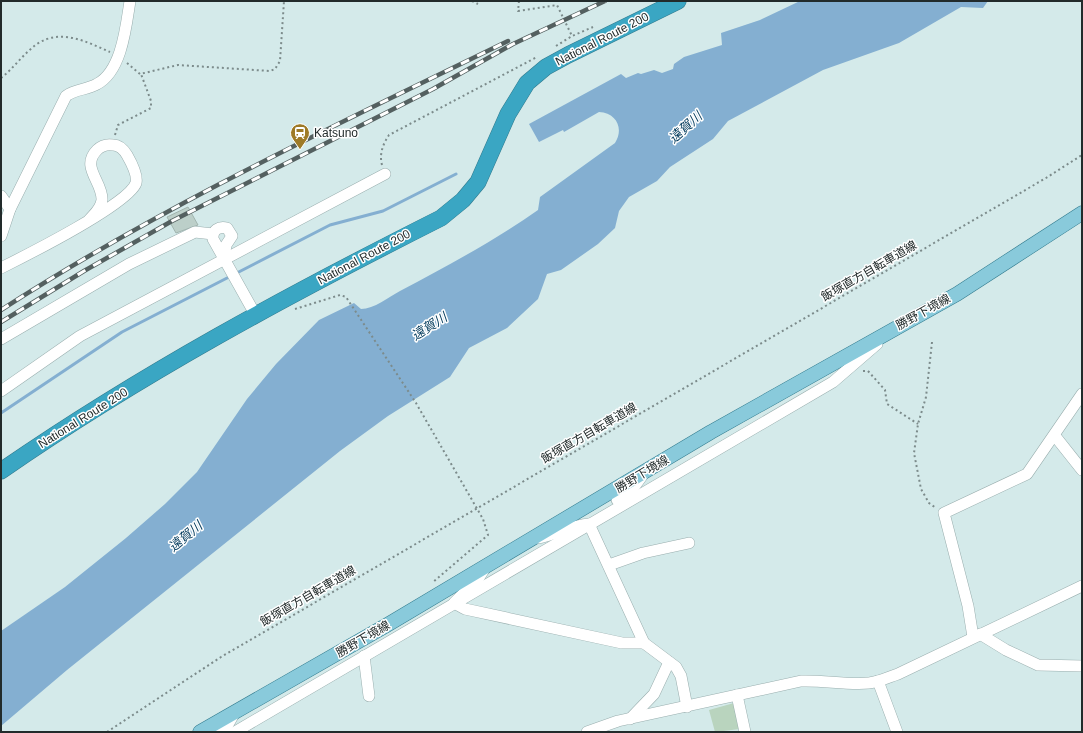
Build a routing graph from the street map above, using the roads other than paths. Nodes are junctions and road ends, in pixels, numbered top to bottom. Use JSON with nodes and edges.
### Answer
{"nodes":[{"id":1,"x":130,"y":1,"type":"edge"},
{"id":2,"x":678,"y":1,"type":"edge"},
{"id":3,"x":385,"y":174,"type":"road end"},
{"id":4,"x":1,"y":196,"type":"edge"},
{"id":5,"x":10,"y":209,"type":"junction"},
{"id":6,"x":1082,"y":213,"type":"edge"},
{"id":7,"x":89,"y":220,"type":"junction"},
{"id":8,"x":213,"y":234,"type":"junction"},
{"id":9,"x":1,"y":236,"type":"edge"},
{"id":10,"x":224,"y":258,"type":"junction"},
{"id":11,"x":1,"y":268,"type":"edge"},
{"id":12,"x":255,"y":314,"type":"junction"},
{"id":13,"x":885,"y":334,"type":"junction"},
{"id":14,"x":1,"y":339,"type":"edge"},
{"id":15,"x":1,"y":391,"type":"edge"},
{"id":16,"x":1082,"y":394,"type":"edge"},
{"id":17,"x":1054,"y":436,"type":"junction"},
{"id":18,"x":1082,"y":470,"type":"edge"},
{"id":19,"x":1,"y":471,"type":"edge"},
{"id":20,"x":645,"y":472,"type":"junction"},
{"id":21,"x":594,"y":522,"type":"junction"},
{"id":22,"x":530,"y":540,"type":"junction"},
{"id":23,"x":689,"y":543,"type":"dead end"},
{"id":24,"x":609,"y":565,"type":"junction"},
{"id":25,"x":487,"y":566,"type":"junction"},
{"id":26,"x":1082,"y":586,"type":"edge"},
{"id":27,"x":454,"y":603,"type":"junction"},
{"id":28,"x":387,"y":625,"type":"junction"},
{"id":29,"x":976,"y":636,"type":"junction"},
{"id":30,"x":644,"y":643,"type":"junction"},
{"id":31,"x":364,"y":656,"type":"junction"},
{"id":32,"x":669,"y":662,"type":"junction"},
{"id":33,"x":1082,"y":666,"type":"edge"},
{"id":34,"x":342,"y":669,"type":"junction"},
{"id":35,"x":878,"y":681,"type":"junction"},
{"id":36,"x":737,"y":695,"type":"junction"},
{"id":37,"x":369,"y":696,"type":"dead end"},
{"id":38,"x":687,"y":707,"type":"junction"},
{"id":39,"x":235,"y":712,"type":"junction"},
{"id":40,"x":630,"y":719,"type":"junction"},
{"id":41,"x":200,"y":732,"type":"edge"},
{"id":42,"x":221,"y":732,"type":"edge"},
{"id":43,"x":235,"y":732,"type":"edge"},
{"id":44,"x":587,"y":732,"type":"edge"},
{"id":45,"x":746,"y":732,"type":"edge"},
{"id":46,"x":898,"y":732,"type":"edge"}],
"edges":[{"from":1,"to":5,"type":"street"},
{"from":2,"to":12,"type":"highway","name":"National Route 200"},
{"from":3,"to":10,"type":"street"},
{"from":4,"to":5,"type":"street"},
{"from":5,"to":9,"type":"street"},
{"from":6,"to":13,"type":"main road","name":"勝野下境線"},
{"from":7,"to":7,"type":"street"},
{"from":7,"to":11,"type":"street"},
{"from":8,"to":10,"type":"street"},
{"from":8,"to":10,"type":"street"},
{"from":8,"to":14,"type":"street"},
{"from":10,"to":12,"type":"street"},
{"from":10,"to":15,"type":"street"},
{"from":12,"to":19,"type":"highway","name":"National Route 200"},
{"from":13,"to":20,"type":"main road","name":"勝野下境線"},
{"from":13,"to":21,"type":"street"},
{"from":16,"to":17,"type":"street"},
{"from":17,"to":18,"type":"street"},
{"from":17,"to":29,"type":"street"},
{"from":20,"to":21,"type":"street"},
{"from":20,"to":22,"type":"main road","name":"勝野下境線"},
{"from":21,"to":22,"type":"street"},
{"from":21,"to":24,"type":"street"},
{"from":21,"to":27,"type":"street"},
{"from":22,"to":25,"type":"main road","name":"勝野下境線"},
{"from":23,"to":24,"type":"street"},
{"from":24,"to":30,"type":"street"},
{"from":25,"to":27,"type":"street"},
{"from":25,"to":28,"type":"main road","name":"勝野下境線"},
{"from":26,"to":29,"type":"street"},
{"from":27,"to":30,"type":"street"},
{"from":27,"to":31,"type":"street"},
{"from":28,"to":34,"type":"street"},
{"from":28,"to":39,"type":"main road","name":"勝野下境線"},
{"from":29,"to":33,"type":"street"},
{"from":29,"to":35,"type":"street"},
{"from":30,"to":32,"type":"street"},
{"from":31,"to":34,"type":"street"},
{"from":31,"to":37,"type":"street"},
{"from":32,"to":38,"type":"street"},
{"from":32,"to":40,"type":"street"},
{"from":34,"to":43,"type":"street"},
{"from":35,"to":36,"type":"street"},
{"from":35,"to":46,"type":"street"},
{"from":36,"to":38,"type":"street"},
{"from":36,"to":45,"type":"street"},
{"from":38,"to":40,"type":"street"},
{"from":39,"to":41,"type":"main road","name":"勝野下境線"},
{"from":39,"to":42,"type":"street"},
{"from":40,"to":44,"type":"street"}]}
